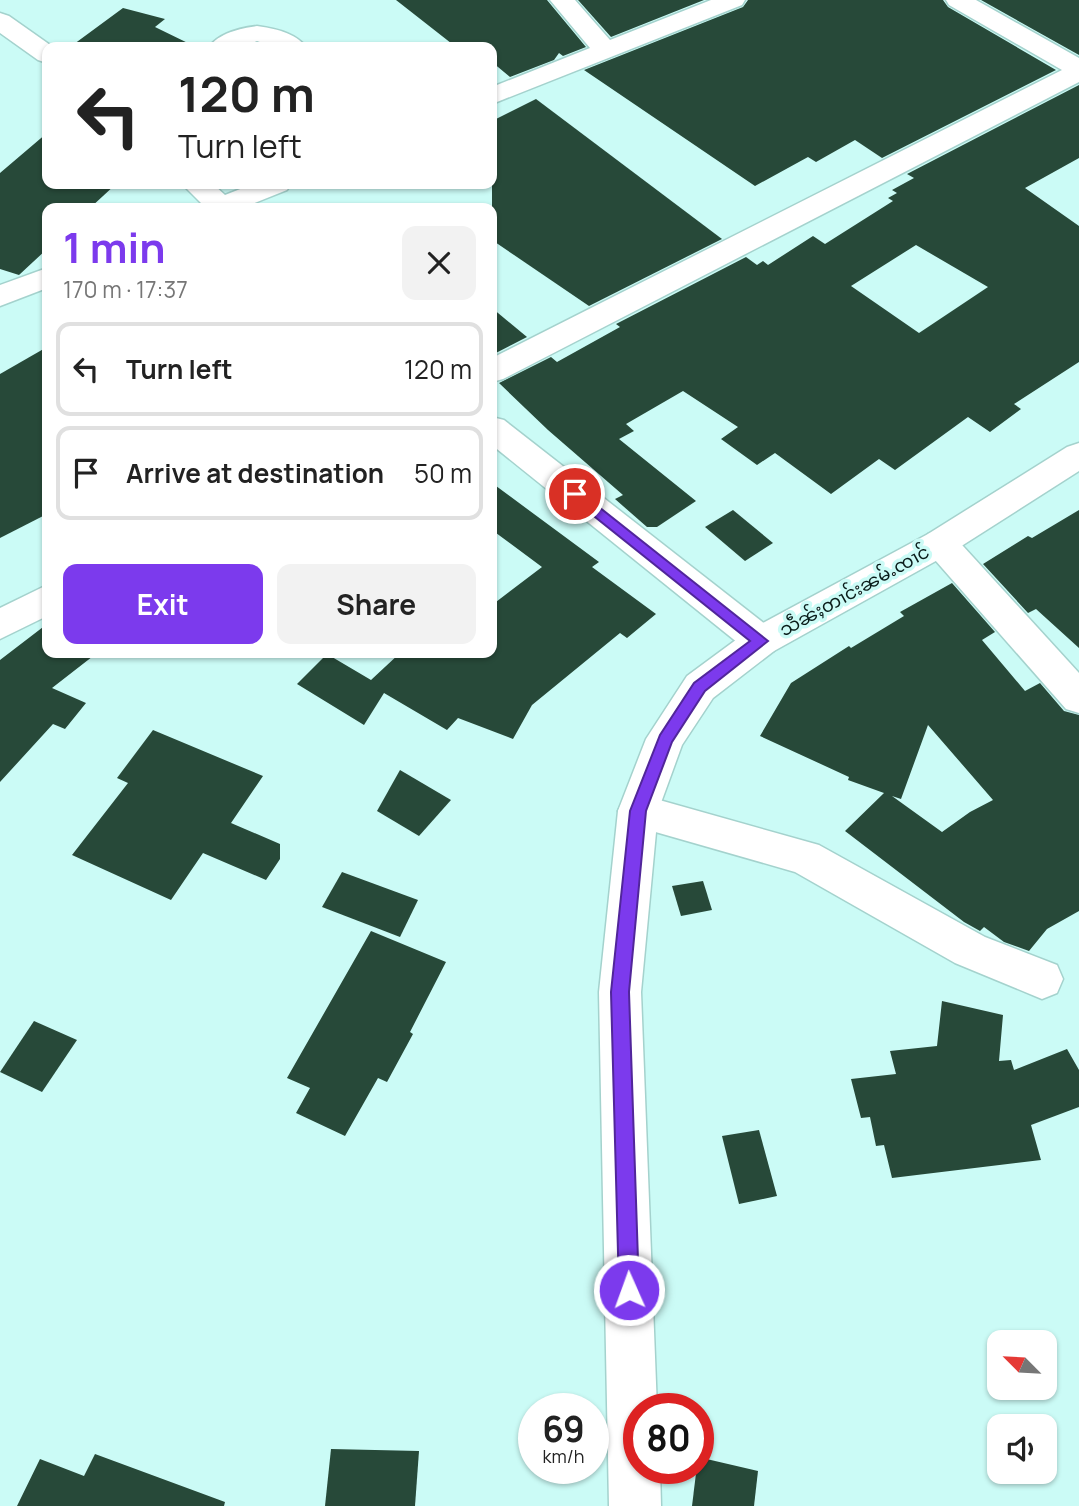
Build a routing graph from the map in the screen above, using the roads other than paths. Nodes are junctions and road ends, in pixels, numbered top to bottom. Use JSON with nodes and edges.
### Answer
{"nodes":[{"id":1,"x":562,"y":0,"type":"edge"},
{"id":2,"x":733,"y":0,"type":"edge"},
{"id":3,"x":958,"y":0,"type":"edge"},
{"id":4,"x":0,"y":21,"type":"edge"},
{"id":5,"x":232,"y":42,"type":"edge"},
{"id":6,"x":283,"y":42,"type":"edge"},
{"id":7,"x":605,"y":50,"type":"junction"},
{"id":8,"x":42,"y":51,"type":"edge"},
{"id":9,"x":1079,"y":71,"type":"edge"},
{"id":10,"x":497,"y":94,"type":"edge"},
{"id":11,"x":201,"y":189,"type":"edge"},
{"id":12,"x":265,"y":189,"type":"edge"},
{"id":13,"x":216,"y":203,"type":"edge"},
{"id":14,"x":233,"y":203,"type":"edge"},
{"id":15,"x":42,"y":279,"type":"edge"},
{"id":16,"x":1,"y":296,"type":"edge"},
{"id":17,"x":497,"y":368,"type":"edge"},
{"id":18,"x":497,"y":432,"type":"edge"},
{"id":19,"x":1079,"y":455,"type":"edge"},
{"id":20,"x":940,"y":543,"type":"junction"},
{"id":21,"x":42,"y":603,"type":"edge"},
{"id":22,"x":0,"y":625,"type":"edge"},
{"id":23,"x":761,"y":641,"type":"junction"},
{"id":24,"x":1079,"y":698,"type":"edge"},
{"id":25,"x":638,"y":811,"type":"junction"},
{"id":26,"x":1042,"y":979,"type":"dead end"},
{"id":27,"x":635,"y":1506,"type":"edge"}],
"edges":[{"from":1,"to":7,"type":"main road"},
{"from":2,"to":7,"type":"main road"},
{"from":3,"to":9,"type":"main road"},
{"from":4,"to":8,"type":"main road"},
{"from":5,"to":6,"type":"main road"},
{"from":7,"to":10,"type":"main road"},
{"from":9,"to":17,"type":"main road"},
{"from":11,"to":13,"type":"main road"},
{"from":12,"to":14,"type":"main road"},
{"from":15,"to":16,"type":"main road"},
{"from":18,"to":23,"type":"main road"},
{"from":19,"to":20,"type":"main road","name":"သဵၼ်ႈတၢင်းၼမ်ႉၸၢင်"},
{"from":20,"to":23,"type":"main road","name":"သဵၼ်ႈတၢင်းၼမ်ႉၸၢင်"},
{"from":20,"to":24,"type":"main road"},
{"from":21,"to":22,"type":"main road"},
{"from":23,"to":25,"type":"main road","name":"သဵၼ်ႈတၢင်းၼမ်ႉၸၢင်"},
{"from":25,"to":26,"type":"main road"},
{"from":25,"to":27,"type":"main road","name":"သဵၼ်ႈတၢင်းၼမ်ႉၸၢင်"}]}
